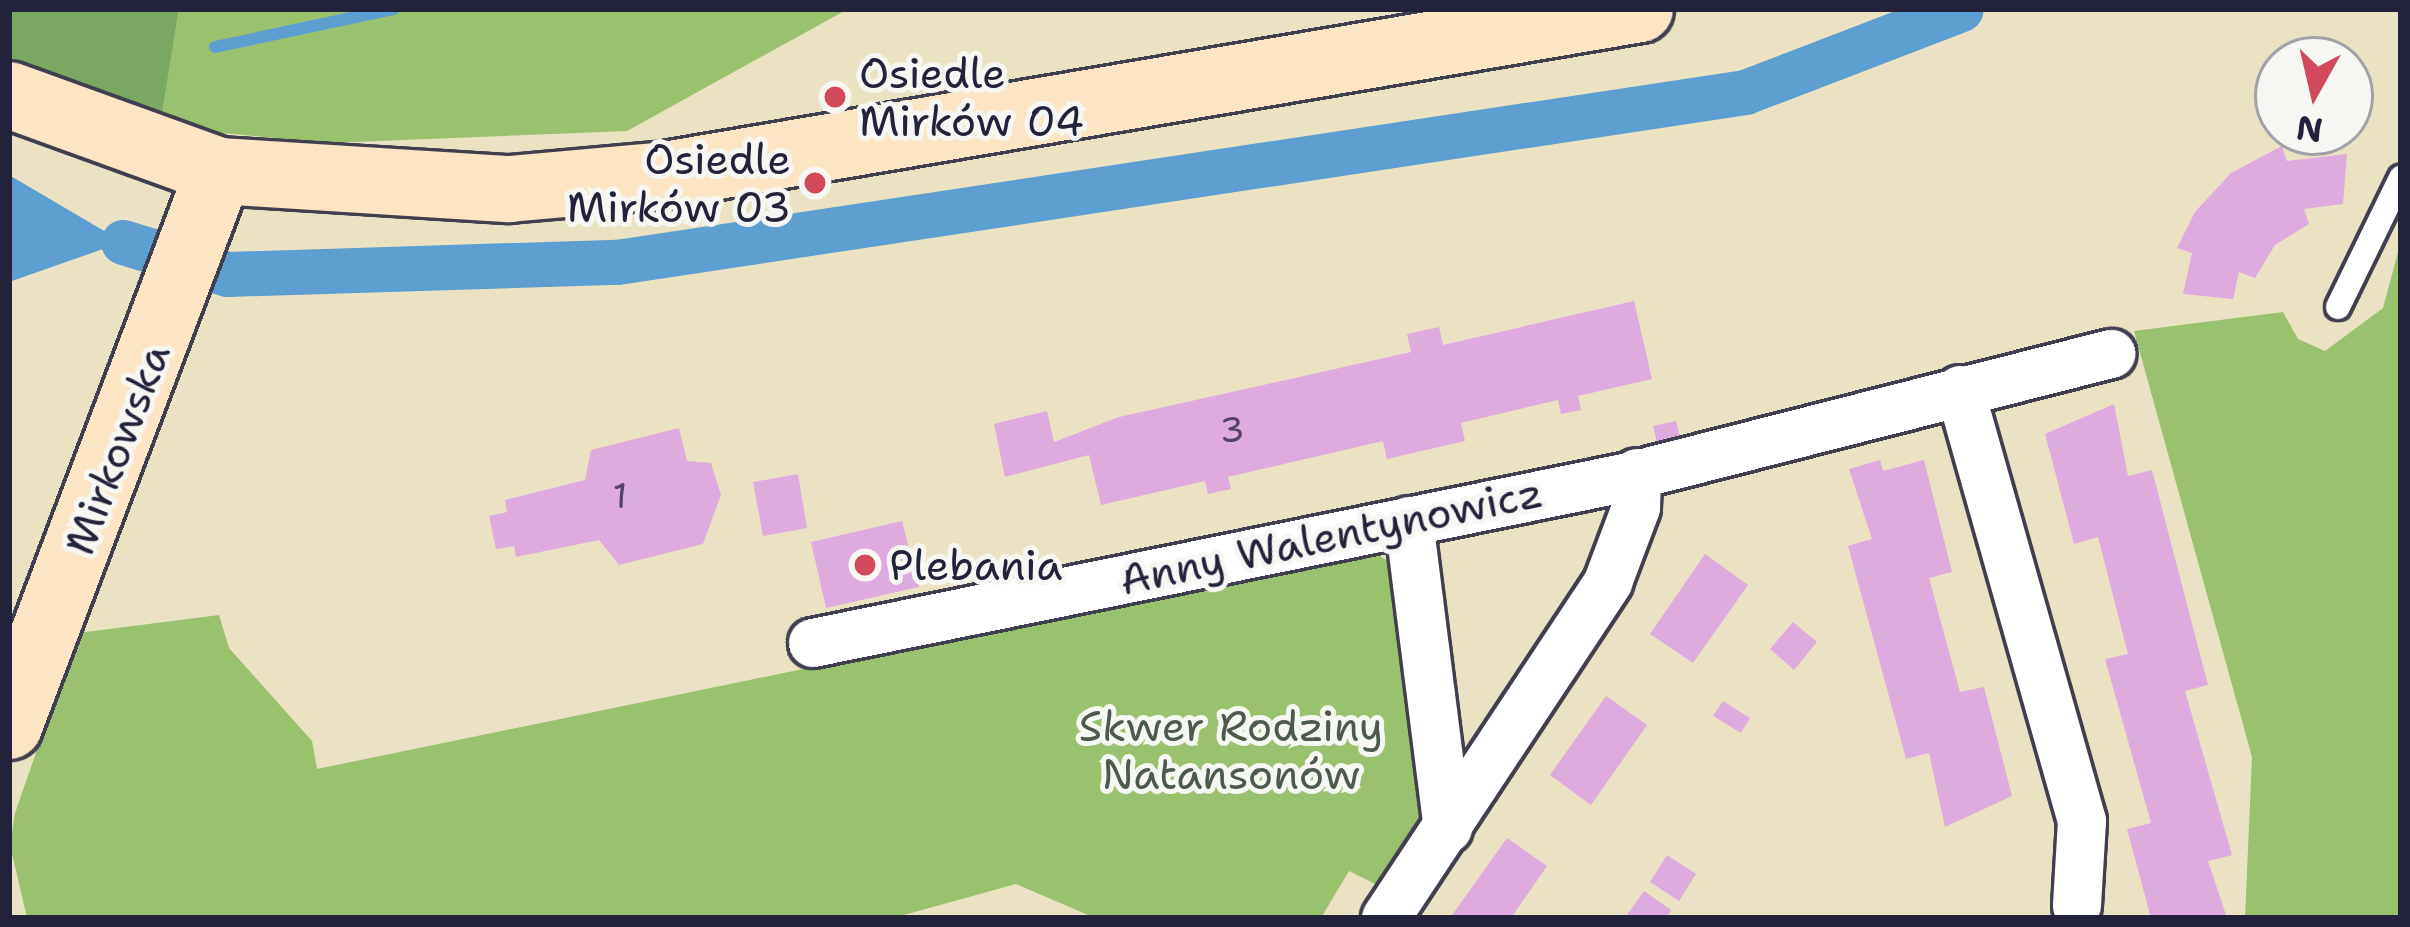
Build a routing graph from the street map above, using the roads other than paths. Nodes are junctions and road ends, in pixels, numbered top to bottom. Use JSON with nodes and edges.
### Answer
{"nodes":[{"id":1,"x":1640,"y":9,"type":"edge"},
{"id":2,"x":9,"y":95,"type":"edge"},
{"id":3,"x":219,"y":171,"type":"junction"},
{"id":4,"x":2401,"y":178,"type":"edge"},
{"id":5,"x":2338,"y":307,"type":"dead end"},
{"id":6,"x":2110,"y":354,"type":"dead end"},
{"id":7,"x":1960,"y":390,"type":"junction"},
{"id":8,"x":1637,"y":473,"type":"junction"},
{"id":9,"x":1408,"y":521,"type":"junction"},
{"id":10,"x":813,"y":643,"type":"dead end"},
{"id":11,"x":9,"y":726,"type":"edge"},
{"id":12,"x":1448,"y":830,"type":"junction"},
{"id":13,"x":2077,"y":906,"type":"dead end"},
{"id":14,"x":1386,"y":918,"type":"edge"}],
"edges":[{"from":1,"to":3,"type":"street"},
{"from":2,"to":3,"type":"street"},
{"from":3,"to":11,"type":"street","name":"Mirkowska"},
{"from":4,"to":5,"type":"lane"},
{"from":6,"to":7,"type":"street","name":"Anny Walentynowicz"},
{"from":7,"to":8,"type":"street","name":"Anny Walentynowicz"},
{"from":7,"to":13,"type":"street"},
{"from":8,"to":9,"type":"street","name":"Anny Walentynowicz"},
{"from":8,"to":12,"type":"street"},
{"from":9,"to":10,"type":"street","name":"Anny Walentynowicz"},
{"from":9,"to":12,"type":"street"},
{"from":12,"to":14,"type":"street"}]}
